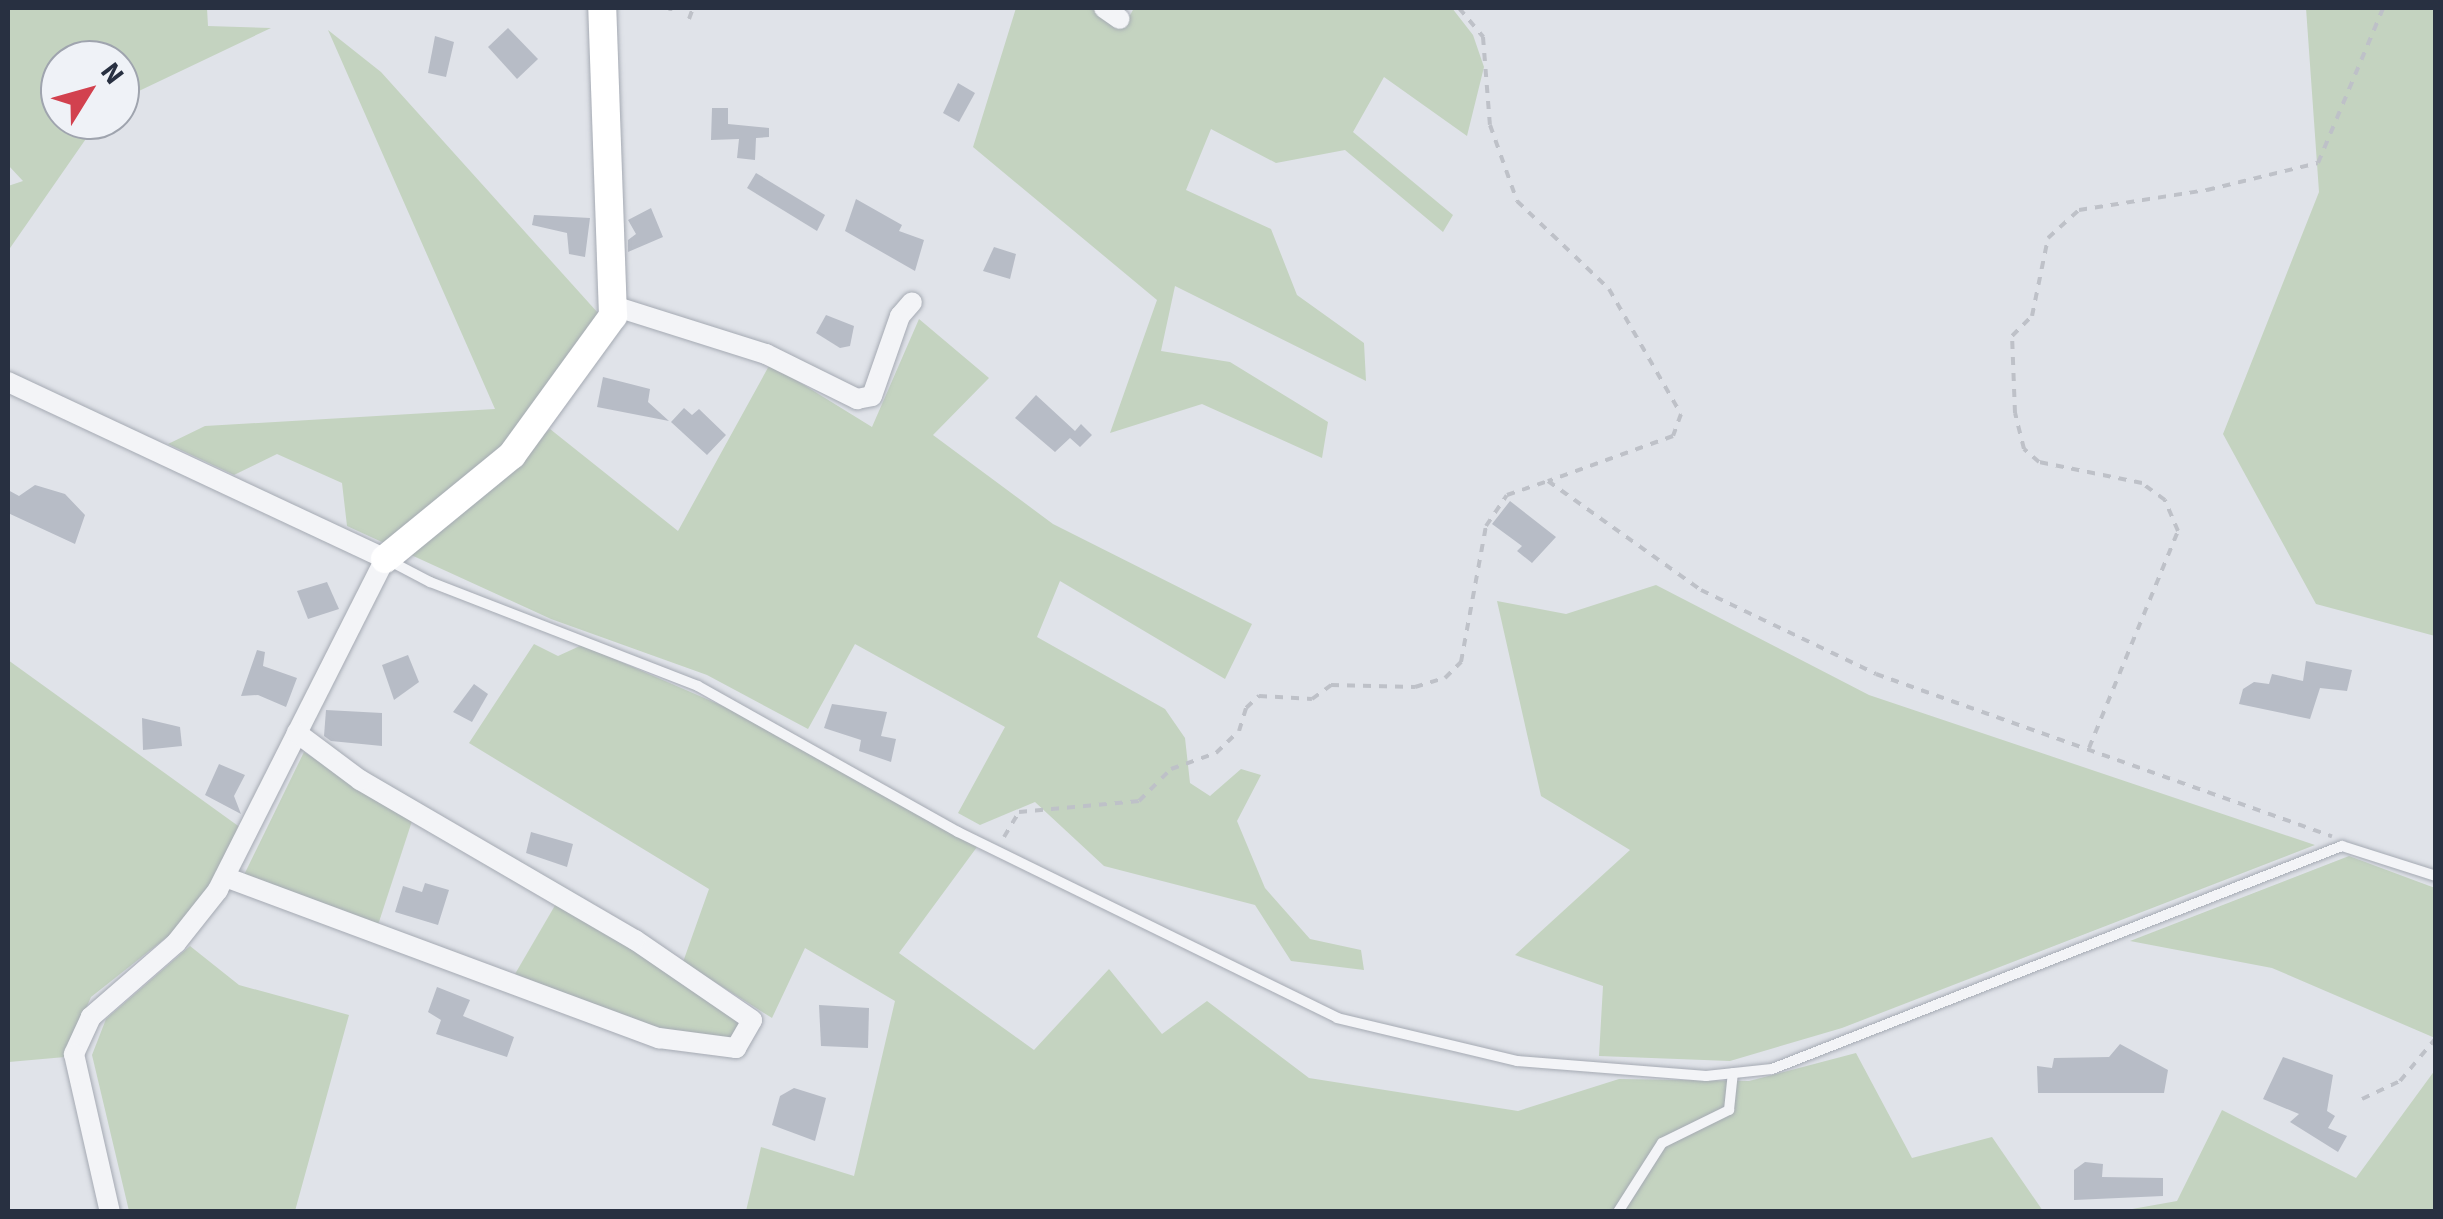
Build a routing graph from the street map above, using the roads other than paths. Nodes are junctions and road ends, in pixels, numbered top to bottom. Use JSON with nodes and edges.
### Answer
{"nodes":[{"id":1,"x":602,"y":8,"type":"edge"},
{"id":2,"x":912,"y":302,"type":"dead end"},
{"id":3,"x":616,"y":307,"type":"junction"},
{"id":4,"x":16,"y":387,"type":"edge"},
{"id":5,"x":8,"y":405,"type":"edge"},
{"id":6,"x":386,"y":558,"type":"junction"},
{"id":7,"x":297,"y":733,"type":"junction"},
{"id":8,"x":2436,"y":876,"type":"edge"},
{"id":9,"x":225,"y":877,"type":"junction"},
{"id":10,"x":1734,"y":1073,"type":"junction"},
{"id":11,"x":110,"y":1212,"type":"edge"},
{"id":12,"x":1618,"y":1212,"type":"edge"}],
"edges":[{"from":1,"to":3,"type":"street"},
{"from":2,"to":3,"type":"street"},
{"from":3,"to":6,"type":"street"},
{"from":4,"to":5,"type":"street"},
{"from":4,"to":6,"type":"street"},
{"from":6,"to":7,"type":"street"},
{"from":6,"to":10,"type":"lane"},
{"from":7,"to":9,"type":"street"},
{"from":7,"to":9,"type":"street"},
{"from":8,"to":10,"type":"lane"},
{"from":9,"to":11,"type":"street"},
{"from":10,"to":12,"type":"lane"}]}
